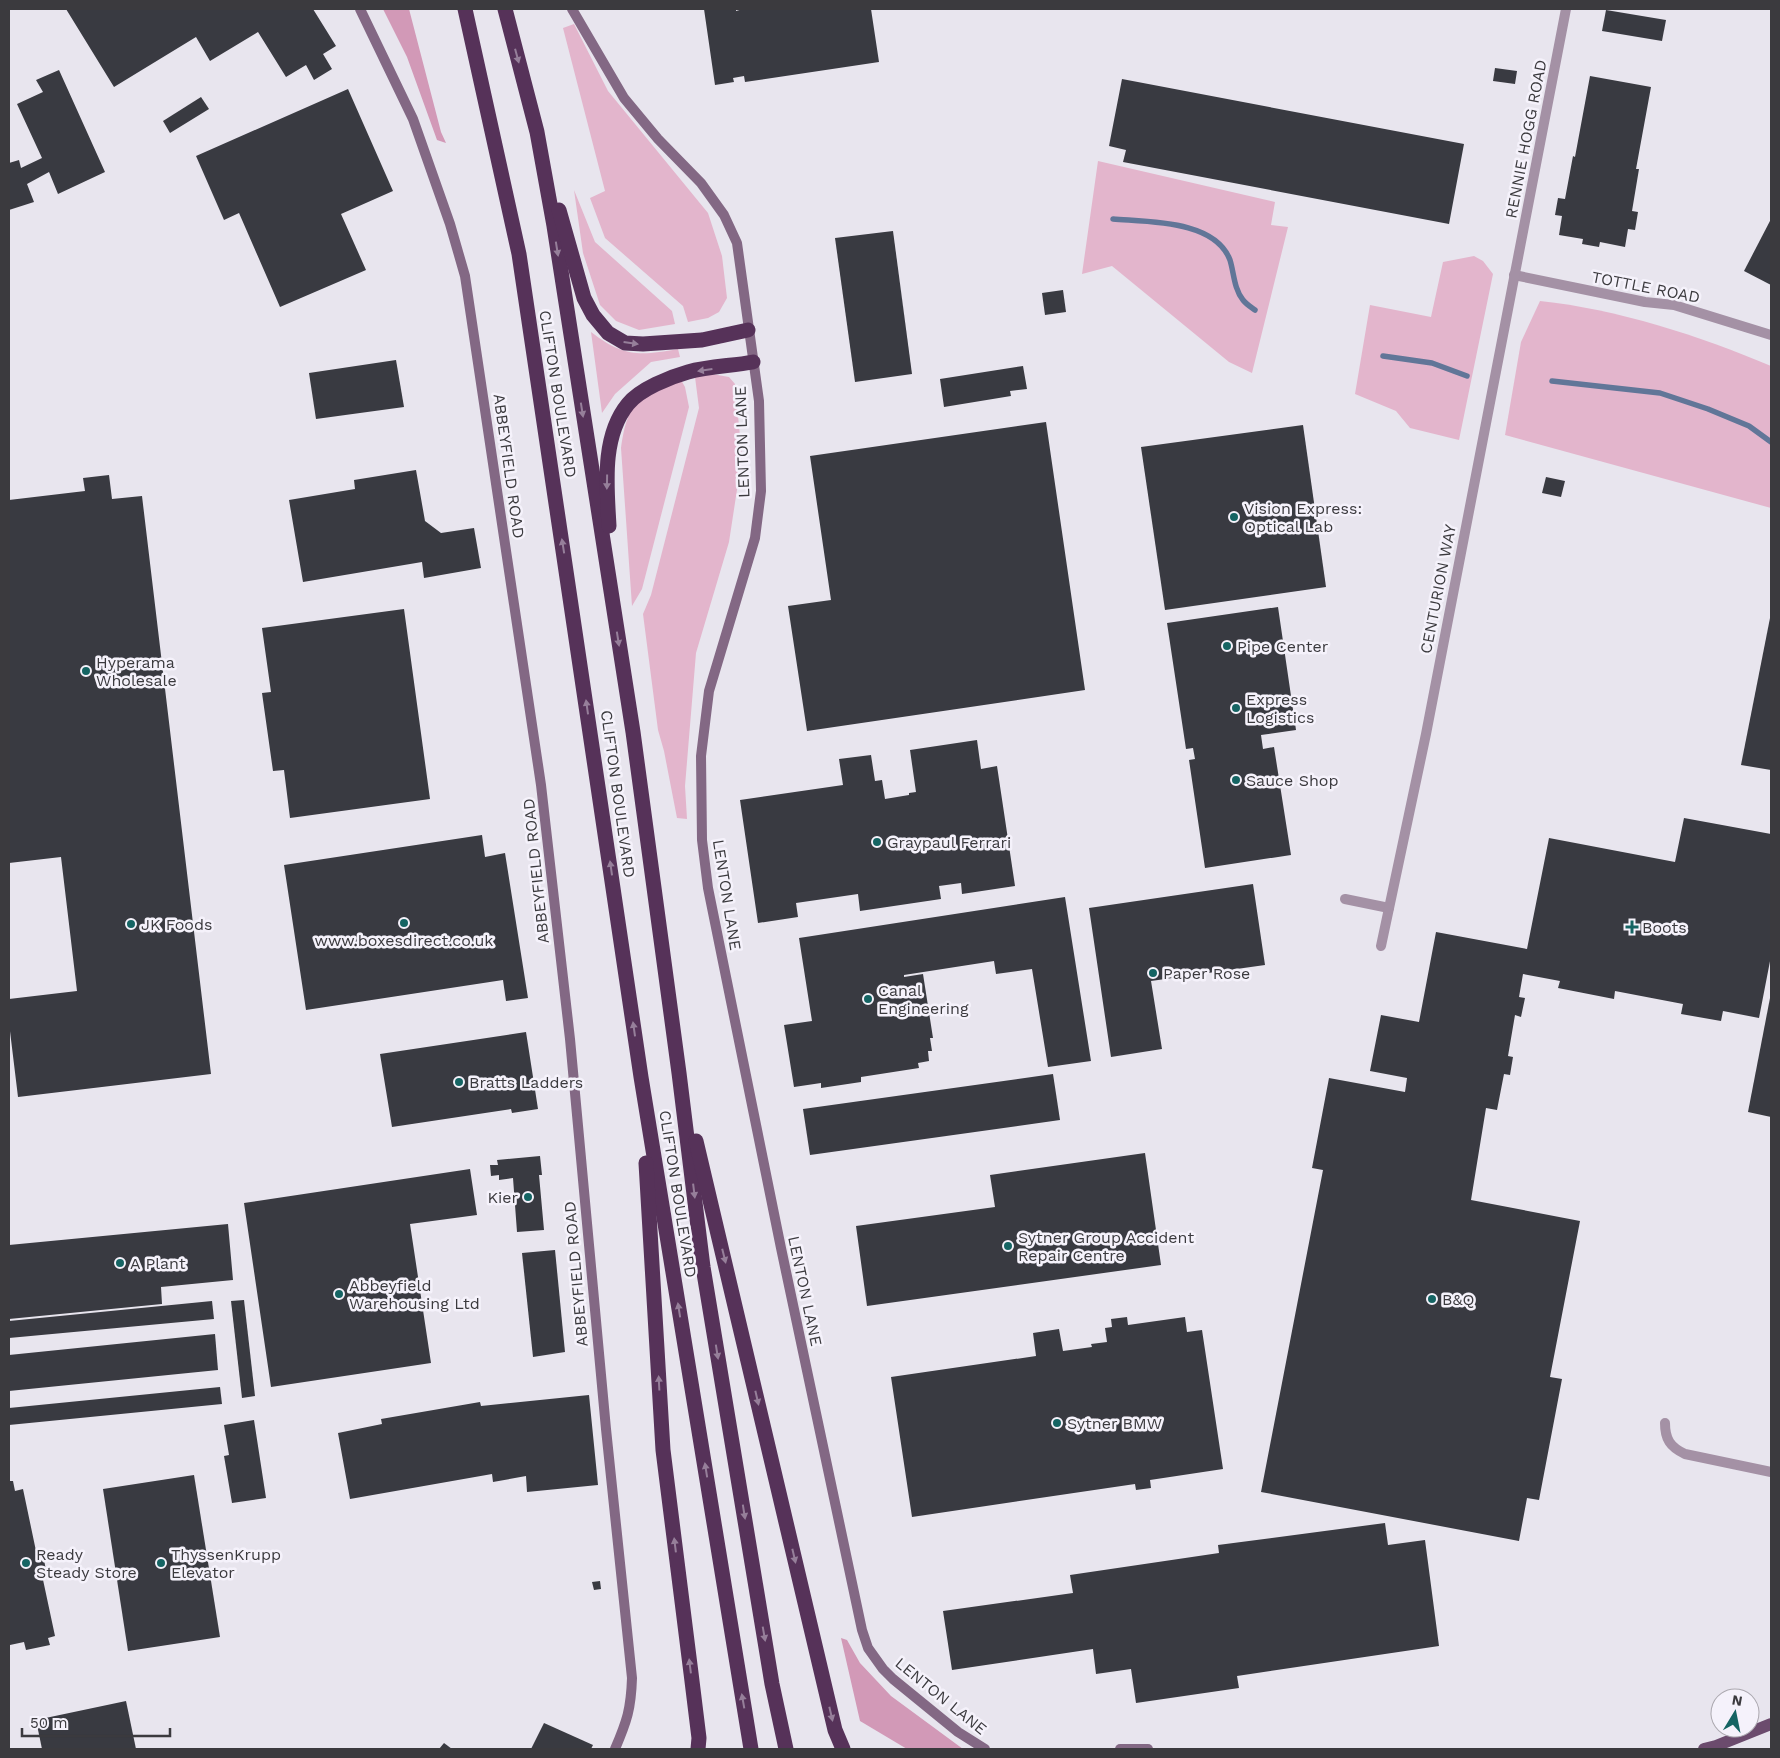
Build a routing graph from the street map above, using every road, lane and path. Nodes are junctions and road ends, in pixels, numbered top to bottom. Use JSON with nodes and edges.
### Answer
{"nodes":[{"id":1,"x":360,"y":9,"type":"edge"},
{"id":2,"x":465,"y":9,"type":"edge"},
{"id":3,"x":505,"y":9,"type":"edge"},
{"id":4,"x":572,"y":9,"type":"edge"},
{"id":5,"x":1566,"y":9,"type":"edge"},
{"id":6,"x":537,"y":132,"type":"junction"},
{"id":7,"x":1514,"y":275,"type":"junction"},
{"id":8,"x":748,"y":330,"type":"junction"},
{"id":9,"x":1771,"y":334,"type":"edge"},
{"id":10,"x":753,"y":362,"type":"junction"},
{"id":11,"x":614,"y":613,"type":"junction"},
{"id":12,"x":1345,"y":899,"type":"dead end"},
{"id":13,"x":1389,"y":908,"type":"junction"},
{"id":14,"x":1381,"y":946,"type":"dead end"},
{"id":15,"x":679,"y":1073,"type":"junction"},
{"id":16,"x":641,"y":1077,"type":"junction"},
{"id":17,"x":1665,"y":1423,"type":"dead end"},
{"id":18,"x":1771,"y":1472,"type":"edge"},
{"id":19,"x":1771,"y":1724,"type":"edge"},
{"id":20,"x":615,"y":1749,"type":"edge"},
{"id":21,"x":698,"y":1749,"type":"edge"},
{"id":22,"x":751,"y":1749,"type":"edge"},
{"id":23,"x":786,"y":1749,"type":"edge"},
{"id":24,"x":843,"y":1749,"type":"edge"},
{"id":25,"x":985,"y":1749,"type":"edge"},
{"id":26,"x":1120,"y":1749,"type":"edge"},
{"id":27,"x":1148,"y":1749,"type":"edge"},
{"id":28,"x":1704,"y":1749,"type":"edge"}],
"edges":[{"from":1,"to":20,"type":"street","name":"ABBEYFIELD ROAD"},
{"from":16,"to":2,"type":"highway","name":"CLIFTON BOULEVARD","one_way":true},
{"from":3,"to":6,"type":"highway","name":"CLIFTON BOULEVARD","one_way":true},
{"from":4,"to":8,"type":"street","name":"LENTON LANE"},
{"from":5,"to":7,"type":"street","name":"RENNIE HOGG ROAD"},
{"from":6,"to":8,"type":"highway","one_way":true},
{"from":6,"to":11,"type":"highway","name":"CLIFTON BOULEVARD","one_way":true},
{"from":7,"to":9,"type":"street","name":"TOTTLE ROAD"},
{"from":7,"to":13,"type":"street","name":"CENTURION WAY"},
{"from":8,"to":10,"type":"street","name":"LENTON LANE"},
{"from":10,"to":11,"type":"highway","one_way":true},
{"from":10,"to":25,"type":"street","name":"LENTON LANE"},
{"from":11,"to":15,"type":"highway","name":"CLIFTON BOULEVARD","one_way":true},
{"from":12,"to":13,"type":"street"},
{"from":13,"to":14,"type":"street","name":"CENTURION WAY"},
{"from":15,"to":23,"type":"highway","name":"CLIFTON BOULEVARD","one_way":true},
{"from":15,"to":24,"type":"highway","one_way":true},
{"from":21,"to":16,"type":"highway","one_way":true},
{"from":22,"to":16,"type":"highway","name":"CLIFTON BOULEVARD","one_way":true},
{"from":17,"to":18,"type":"street"},
{"from":19,"to":28,"type":"main road"},
{"from":26,"to":27,"type":"street"}]}
